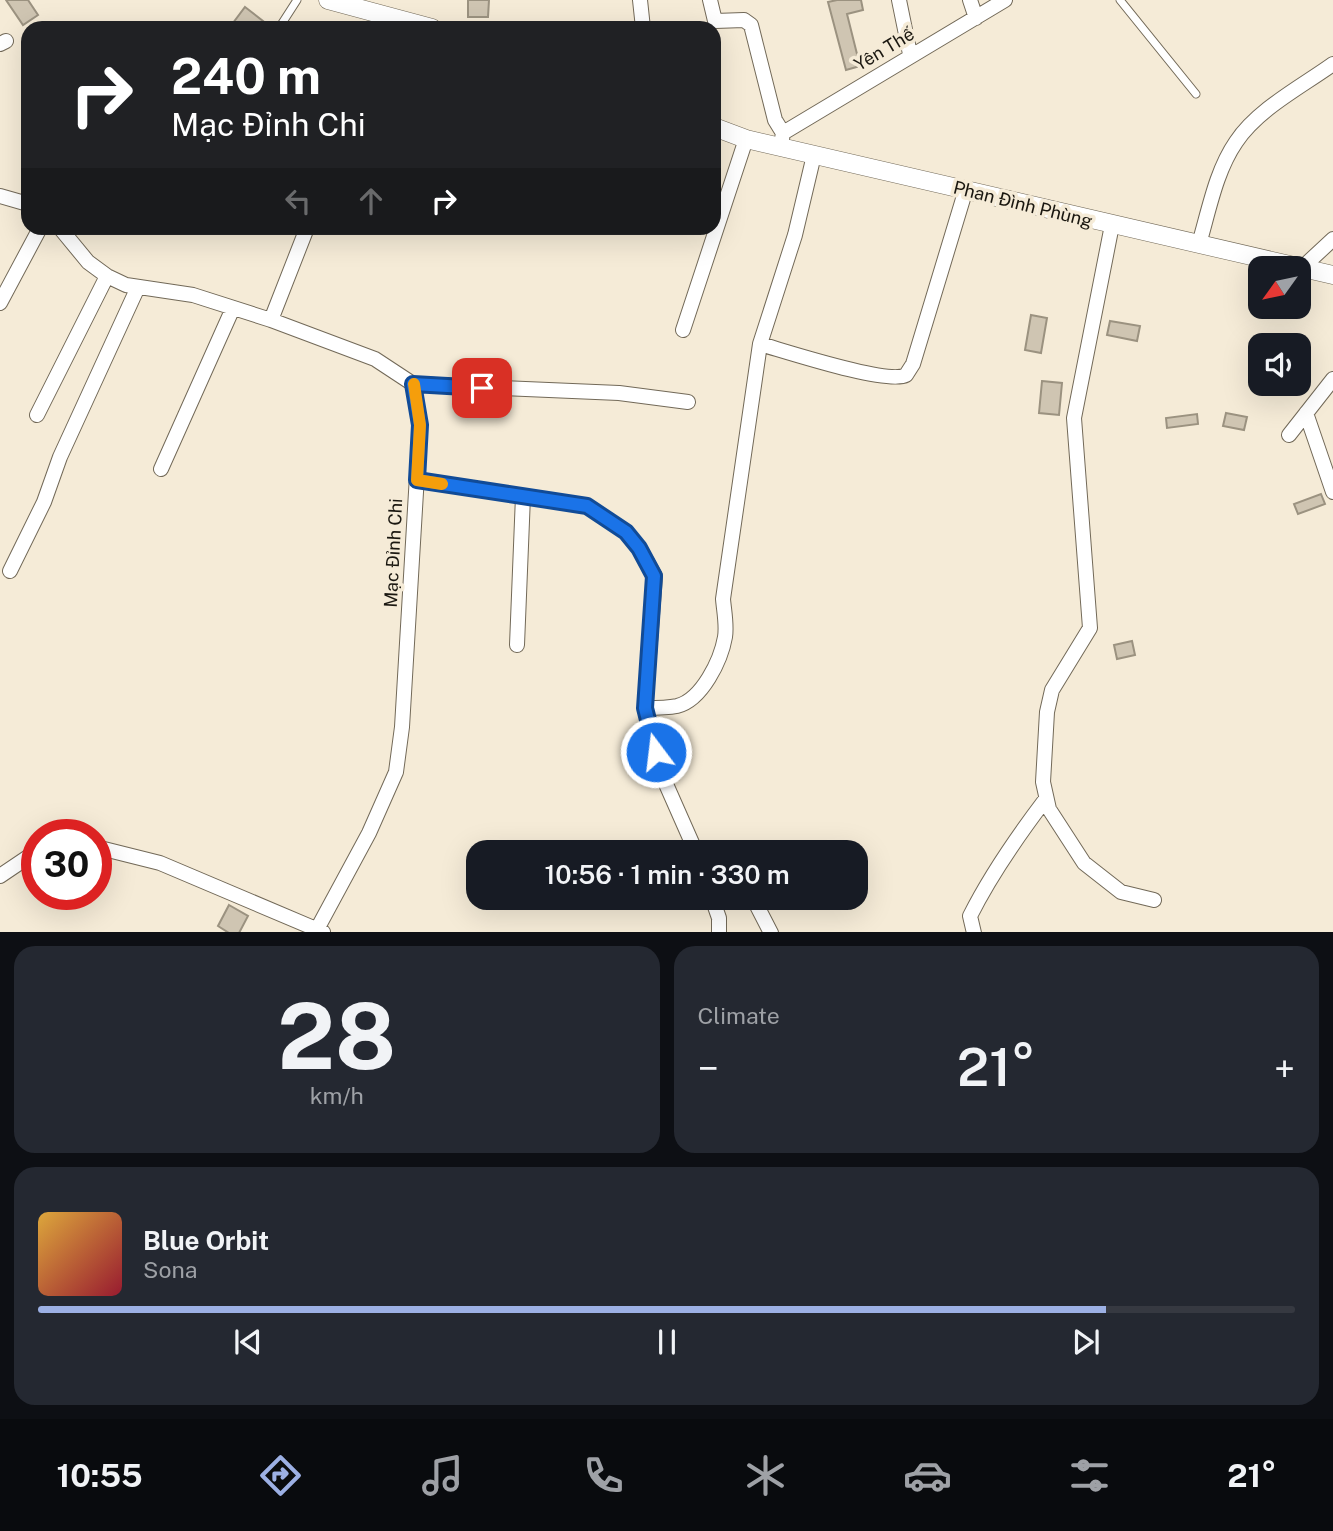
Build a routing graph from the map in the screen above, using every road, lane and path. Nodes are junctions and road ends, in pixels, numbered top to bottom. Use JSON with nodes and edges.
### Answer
{"nodes":[{"id":1,"x":297,"y":0,"type":"edge"},
{"id":2,"x":328,"y":0,"type":"edge"},
{"id":3,"x":640,"y":0,"type":"edge"},
{"id":4,"x":710,"y":0,"type":"edge"},
{"id":5,"x":899,"y":0,"type":"edge"},
{"id":6,"x":970,"y":0,"type":"edge"},
{"id":7,"x":1005,"y":0,"type":"edge"},
{"id":8,"x":1120,"y":0,"type":"edge"},
{"id":9,"x":976,"y":18,"type":"junction"},
{"id":10,"x":284,"y":21,"type":"edge"},
{"id":11,"x":402,"y":21,"type":"edge"},
{"id":12,"x":642,"y":21,"type":"edge"},
{"id":13,"x":910,"y":54,"type":"junction"},
{"id":14,"x":1333,"y":64,"type":"edge"},
{"id":15,"x":1196,"y":94,"type":"dead end"},
{"id":16,"x":721,"y":130,"type":"edge"},
{"id":17,"x":746,"y":139,"type":"junction"},
{"id":18,"x":782,"y":140,"type":"junction"},
{"id":19,"x":814,"y":155,"type":"junction"},
{"id":20,"x":967,"y":189,"type":"junction"},
{"id":21,"x":0,"y":196,"type":"edge"},
{"id":22,"x":21,"y":200,"type":"edge"},
{"id":23,"x":721,"y":215,"type":"edge"},
{"id":24,"x":1112,"y":225,"type":"junction"},
{"id":25,"x":36,"y":235,"type":"edge"},
{"id":26,"x":66,"y":235,"type":"edge"},
{"id":27,"x":304,"y":235,"type":"edge"},
{"id":28,"x":714,"y":235,"type":"edge"},
{"id":29,"x":1333,"y":239,"type":"edge"},
{"id":30,"x":1199,"y":244,"type":"junction"},
{"id":31,"x":1253,"y":256,"type":"edge"},
{"id":32,"x":1311,"y":260,"type":"edge"},
{"id":33,"x":1311,"y":269,"type":"edge"},
{"id":34,"x":1333,"y":275,"type":"edge"},
{"id":35,"x":107,"y":276,"type":"junction"},
{"id":36,"x":138,"y":287,"type":"junction"},
{"id":37,"x":0,"y":303,"type":"edge"},
{"id":38,"x":233,"y":308,"type":"junction"},
{"id":39,"x":271,"y":320,"type":"junction"},
{"id":40,"x":683,"y":330,"type":"dead end"},
{"id":41,"x":760,"y":344,"type":"junction"},
{"id":42,"x":1333,"y":379,"type":"edge"},
{"id":43,"x":413,"y":384,"type":"junction"},
{"id":44,"x":688,"y":402,"type":"dead end"},
{"id":45,"x":1306,"y":413,"type":"junction"},
{"id":46,"x":37,"y":415,"type":"dead end"},
{"id":47,"x":1289,"y":435,"type":"dead end"},
{"id":48,"x":161,"y":469,"type":"dead end"},
{"id":49,"x":417,"y":480,"type":"junction"},
{"id":50,"x":1333,"y":492,"type":"edge"},
{"id":51,"x":523,"y":496,"type":"junction"},
{"id":52,"x":10,"y":571,"type":"dead end"},
{"id":53,"x":517,"y":645,"type":"dead end"},
{"id":54,"x":645,"y":708,"type":"junction"},
{"id":55,"x":1045,"y":800,"type":"junction"},
{"id":56,"x":691,"y":840,"type":"edge"},
{"id":57,"x":112,"y":851,"type":"edge"},
{"id":58,"x":21,"y":862,"type":"edge"},
{"id":59,"x":0,"y":876,"type":"edge"},
{"id":60,"x":1154,"y":900,"type":"dead end"},
{"id":61,"x":716,"y":910,"type":"edge"},
{"id":62,"x":759,"y":910,"type":"edge"},
{"id":63,"x":319,"y":931,"type":"edge"},
{"id":64,"x":719,"y":932,"type":"edge"},
{"id":65,"x":770,"y":932,"type":"edge"},
{"id":66,"x":974,"y":932,"type":"edge"}],
"edges":[{"from":1,"to":10,"type":"lane"},
{"from":2,"to":11,"type":"street"},
{"from":3,"to":12,"type":"street"},
{"from":4,"to":18,"type":"street"},
{"from":5,"to":13,"type":"street"},
{"from":6,"to":9,"type":"street"},
{"from":7,"to":9,"type":"street","name":"Yên Thế"},
{"from":8,"to":15,"type":"lane"},
{"from":9,"to":13,"type":"street","name":"Yên Thế"},
{"from":13,"to":18,"type":"street","name":"Yên Thế"},
{"from":14,"to":30,"type":"street"},
{"from":16,"to":17,"type":"street","name":"Phan Đình Phùng"},
{"from":17,"to":18,"type":"street","name":"Phan Đình Phùng"},
{"from":17,"to":23,"type":"street"},
{"from":18,"to":19,"type":"street","name":"Phan Đình Phùng"},
{"from":19,"to":20,"type":"street","name":"Phan Đình Phùng"},
{"from":19,"to":41,"type":"street"},
{"from":20,"to":24,"type":"street","name":"Phan Đình Phùng"},
{"from":20,"to":41,"type":"street"},
{"from":21,"to":22,"type":"street"},
{"from":24,"to":30,"type":"street","name":"Phan Đình Phùng"},
{"from":24,"to":55,"type":"street"},
{"from":25,"to":37,"type":"street"},
{"from":26,"to":35,"type":"street"},
{"from":27,"to":39,"type":"street"},
{"from":28,"to":40,"type":"street"},
{"from":29,"to":32,"type":"street"},
{"from":30,"to":31,"type":"street","name":"Phan Đình Phùng"},
{"from":33,"to":34,"type":"street","name":"Phan Đình Phùng"},
{"from":35,"to":36,"type":"street"},
{"from":35,"to":46,"type":"street"},
{"from":36,"to":38,"type":"street"},
{"from":36,"to":52,"type":"street"},
{"from":38,"to":39,"type":"street"},
{"from":38,"to":48,"type":"street"},
{"from":39,"to":43,"type":"street"},
{"from":41,"to":54,"type":"street"},
{"from":42,"to":45,"type":"street"},
{"from":43,"to":44,"type":"street"},
{"from":43,"to":49,"type":"street","name":"Mạc Đỉnh Chi"},
{"from":45,"to":47,"type":"street"},
{"from":45,"to":50,"type":"street"},
{"from":49,"to":51,"type":"street"},
{"from":49,"to":63,"type":"street","name":"Mạc Đỉnh Chi"},
{"from":51,"to":53,"type":"street"},
{"from":51,"to":54,"type":"street"},
{"from":54,"to":56,"type":"street"},
{"from":55,"to":60,"type":"street"},
{"from":55,"to":66,"type":"street"},
{"from":57,"to":63,"type":"street"},
{"from":58,"to":59,"type":"street"},
{"from":61,"to":64,"type":"street"},
{"from":62,"to":65,"type":"street"}]}
